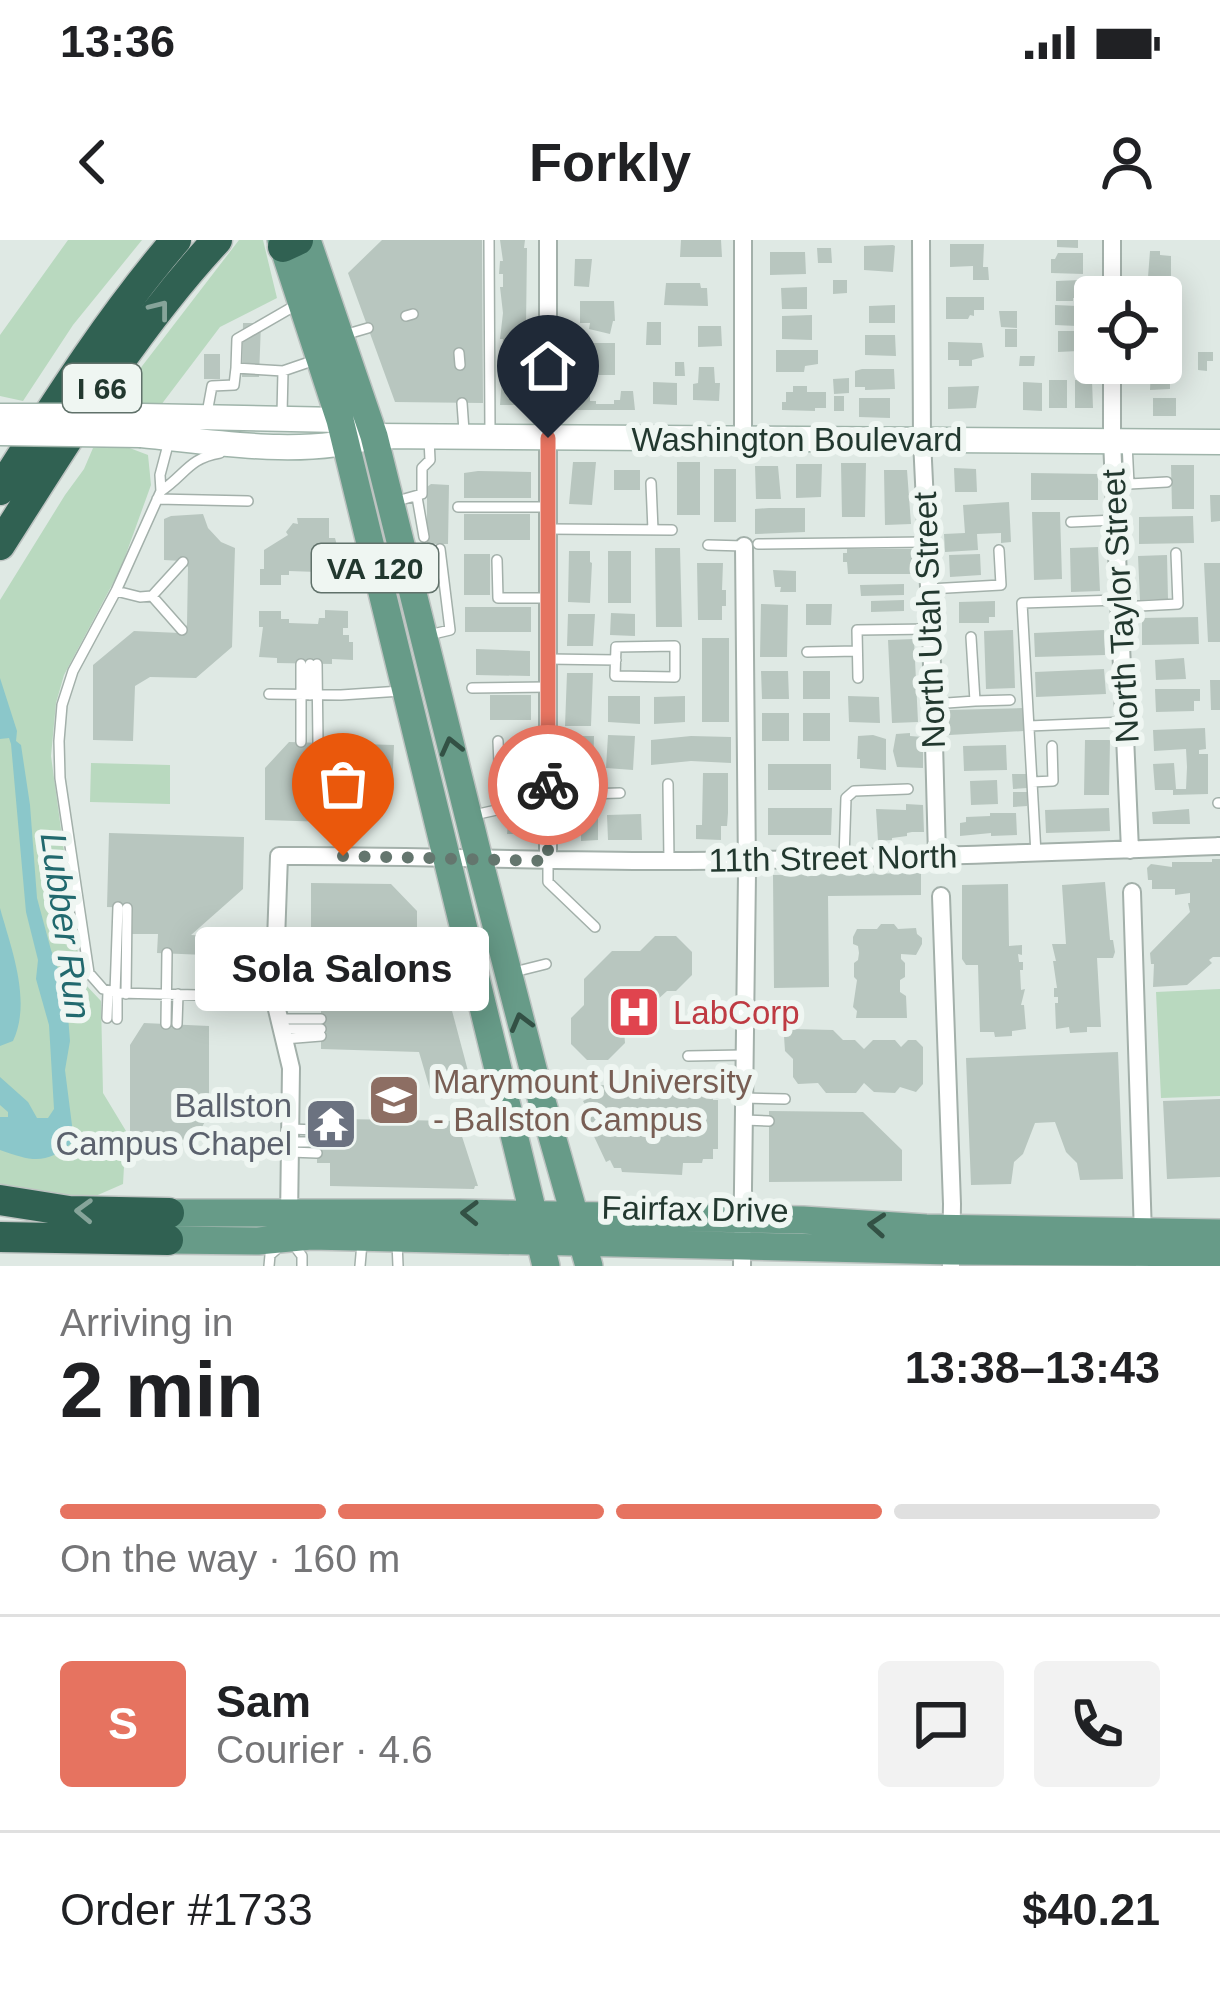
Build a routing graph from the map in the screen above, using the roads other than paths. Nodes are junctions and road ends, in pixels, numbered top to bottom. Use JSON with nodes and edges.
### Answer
{"nodes":[{"id":1,"x":176,"y":240,"type":"edge"},
{"id":2,"x":217,"y":240,"type":"edge"},
{"id":3,"x":489,"y":240,"type":"edge"},
{"id":4,"x":548,"y":240,"type":"edge"},
{"id":5,"x":742,"y":240,"type":"edge"},
{"id":6,"x":921,"y":240,"type":"edge"},
{"id":7,"x":1112,"y":240,"type":"edge"},
{"id":8,"x":290,"y":242,"type":"edge"},
{"id":9,"x":1112,"y":276,"type":"edge"},
{"id":10,"x":301,"y":303,"type":"junction"},
{"id":11,"x":319,"y":359,"type":"junction"},
{"id":12,"x":236,"y":368,"type":"junction"},
{"id":13,"x":283,"y":371,"type":"junction"},
{"id":14,"x":1114,"y":384,"type":"edge"},
{"id":15,"x":462,"y":403,"type":"dead end"},
{"id":16,"x":0,"y":416,"type":"edge"},
{"id":17,"x":282,"y":419,"type":"junction"},
{"id":18,"x":142,"y":426,"type":"junction"},
{"id":19,"x":202,"y":430,"type":"junction"},
{"id":20,"x":343,"y":433,"type":"junction"},
{"id":21,"x":0,"y":434,"type":"edge"},
{"id":22,"x":374,"y":436,"type":"junction"},
{"id":23,"x":430,"y":437,"type":"junction"},
{"id":24,"x":478,"y":437,"type":"junction"},
{"id":25,"x":170,"y":438,"type":"junction"},
{"id":26,"x":548,"y":438,"type":"junction"},
{"id":27,"x":743,"y":439,"type":"junction"},
{"id":28,"x":922,"y":440,"type":"junction"},
{"id":29,"x":1119,"y":440,"type":"junction"},
{"id":30,"x":1220,"y":442,"type":"edge"},
{"id":31,"x":261,"y":446,"type":"junction"},
{"id":32,"x":1167,"y":482,"type":"dead end"},
{"id":33,"x":651,"y":483,"type":"dead end"},
{"id":34,"x":0,"y":490,"type":"edge"},
{"id":35,"x":159,"y":495,"type":"junction"},
{"id":36,"x":404,"y":500,"type":"junction"},
{"id":37,"x":248,"y":501,"type":"dead end"},
{"id":38,"x":458,"y":507,"type":"dead end"},
{"id":39,"x":548,"y":507,"type":"junction"},
{"id":40,"x":1116,"y":520,"type":"junction"},
{"id":41,"x":1071,"y":522,"type":"dead end"},
{"id":42,"x":548,"y":529,"type":"junction"},
{"id":43,"x":652,"y":530,"type":"junction"},
{"id":44,"x":672,"y":530,"type":"dead end"},
{"id":45,"x":424,"y":537,"type":"dead end"},
{"id":46,"x":927,"y":542,"type":"junction"},
{"id":47,"x":0,"y":545,"type":"edge"},
{"id":48,"x":708,"y":545,"type":"dead end"},
{"id":49,"x":751,"y":545,"type":"junction"},
{"id":50,"x":440,"y":549,"type":"dead end"},
{"id":51,"x":998,"y":550,"type":"dead end"},
{"id":52,"x":1176,"y":554,"type":"dead end"},
{"id":53,"x":497,"y":560,"type":"dead end"},
{"id":54,"x":184,"y":563,"type":"dead end"},
{"id":55,"x":929,"y":589,"type":"junction"},
{"id":56,"x":116,"y":591,"type":"junction"},
{"id":57,"x":152,"y":596,"type":"junction"},
{"id":58,"x":548,"y":598,"type":"junction"},
{"id":59,"x":1120,"y":603,"type":"junction"},
{"id":60,"x":931,"y":628,"type":"junction"},
{"id":61,"x":182,"y":630,"type":"dead end"},
{"id":62,"x":424,"y":637,"type":"junction"},
{"id":63,"x":971,"y":637,"type":"dead end"},
{"id":64,"x":857,"y":651,"type":"junction"},
{"id":65,"x":806,"y":652,"type":"dead end"},
{"id":66,"x":548,"y":659,"type":"junction"},
{"id":67,"x":616,"y":660,"type":"junction"},
{"id":68,"x":309,"y":664,"type":"dead end"},
{"id":69,"x":858,"y":678,"type":"dead end"},
{"id":70,"x":435,"y":684,"type":"junction"},
{"id":71,"x":548,"y":687,"type":"junction"},
{"id":72,"x":472,"y":688,"type":"dead end"},
{"id":73,"x":404,"y":690,"type":"junction"},
{"id":74,"x":269,"y":694,"type":"dead end"},
{"id":75,"x":306,"y":695,"type":"junction"},
{"id":76,"x":1010,"y":700,"type":"dead end"},
{"id":77,"x":975,"y":701,"type":"junction"},
{"id":78,"x":933,"y":704,"type":"junction"},
{"id":79,"x":1126,"y":722,"type":"junction"},
{"id":80,"x":1029,"y":726,"type":"junction"},
{"id":81,"x":498,"y":741,"type":"dead end"},
{"id":82,"x":298,"y":742,"type":"dead end"},
{"id":83,"x":318,"y":742,"type":"dead end"},
{"id":84,"x":1052,"y":746,"type":"dead end"},
{"id":85,"x":1032,"y":782,"type":"junction"},
{"id":86,"x":668,"y":784,"type":"dead end"},
{"id":87,"x":908,"y":789,"type":"dead end"},
{"id":88,"x":620,"y":793,"type":"dead end"},
{"id":89,"x":548,"y":795,"type":"junction"},
{"id":90,"x":468,"y":817,"type":"junction"},
{"id":91,"x":1220,"y":846,"type":"edge"},
{"id":92,"x":1130,"y":850,"type":"junction"},
{"id":93,"x":1036,"y":854,"type":"junction"},
{"id":94,"x":937,"y":856,"type":"junction"},
{"id":95,"x":445,"y":858,"type":"junction"},
{"id":96,"x":479,"y":859,"type":"junction"},
{"id":97,"x":844,"y":859,"type":"junction"},
{"id":98,"x":746,"y":860,"type":"junction"},
{"id":99,"x":548,"y":861,"type":"junction"},
{"id":100,"x":669,"y":861,"type":"junction"},
{"id":101,"x":1132,"y":892,"type":"dead end"},
{"id":102,"x":941,"y":896,"type":"dead end"},
{"id":103,"x":123,"y":908,"type":"dead end"},
{"id":104,"x":595,"y":927,"type":"dead end"},
{"id":105,"x":167,"y":953,"type":"dead end"},
{"id":106,"x":375,"y":964,"type":"dead end"},
{"id":107,"x":546,"y":964,"type":"dead end"},
{"id":108,"x":508,"y":973,"type":"junction"},
{"id":109,"x":318,"y":974,"type":"dead end"},
{"id":110,"x":274,"y":982,"type":"junction"},
{"id":111,"x":375,"y":987,"type":"junction"},
{"id":112,"x":396,"y":987,"type":"dead end"},
{"id":113,"x":117,"y":993,"type":"junction"},
{"id":114,"x":172,"y":994,"type":"junction"},
{"id":115,"x":112,"y":1018,"type":"dead end"},
{"id":116,"x":744,"y":1021,"type":"junction"},
{"id":117,"x":790,"y":1022,"type":"dead end"},
{"id":118,"x":172,"y":1024,"type":"dead end"},
{"id":119,"x":282,"y":1029,"type":"junction"},
{"id":120,"x":744,"y":1055,"type":"junction"},
{"id":121,"x":688,"y":1056,"type":"dead end"},
{"id":122,"x":743,"y":1098,"type":"junction"},
{"id":123,"x":785,"y":1099,"type":"dead end"},
{"id":124,"x":743,"y":1120,"type":"junction"},
{"id":125,"x":769,"y":1121,"type":"dead end"},
{"id":126,"x":290,"y":1141,"type":"junction"},
{"id":127,"x":0,"y":1200,"type":"edge"},
{"id":128,"x":364,"y":1225,"type":"junction"},
{"id":129,"x":288,"y":1226,"type":"junction"},
{"id":130,"x":1220,"y":1233,"type":"edge"},
{"id":131,"x":168,"y":1236,"type":"junction"},
{"id":132,"x":0,"y":1237,"type":"edge"},
{"id":133,"x":397,"y":1237,"type":"junction"},
{"id":134,"x":541,"y":1240,"type":"edge"},
{"id":135,"x":583,"y":1241,"type":"edge"},
{"id":136,"x":742,"y":1244,"type":"edge"},
{"id":137,"x":951,"y":1249,"type":"edge"},
{"id":138,"x":1143,"y":1250,"type":"edge"},
{"id":139,"x":1220,"y":1253,"type":"edge"},
{"id":140,"x":631,"y":1255,"type":"edge"},
{"id":141,"x":884,"y":1258,"type":"edge"},
{"id":142,"x":269,"y":1266,"type":"edge"},
{"id":143,"x":302,"y":1266,"type":"edge"},
{"id":144,"x":360,"y":1266,"type":"edge"},
{"id":145,"x":398,"y":1266,"type":"edge"}],
"edges":[{"from":1,"to":34,"type":"highway","number":"I 66"},
{"from":47,"to":2,"type":"highway","number":"I 66","one_way":true},
{"from":3,"to":24,"type":"lane"},
{"from":4,"to":26,"type":"street"},
{"from":5,"to":27,"type":"street"},
{"from":6,"to":28,"type":"street","name":"North Utah Street"},
{"from":7,"to":9,"type":"street"},
{"from":8,"to":10,"type":"main road","number":"VA 120"},
{"from":8,"to":22,"type":"main road","number":"VA 120"},
{"from":10,"to":11,"type":"main road","number":"VA 120"},
{"from":10,"to":12,"type":"lane"},
{"from":11,"to":13,"type":"lane"},
{"from":11,"to":20,"type":"main road","number":"VA 120"},
{"from":12,"to":13,"type":"lane"},
{"from":12,"to":19,"type":"lane"},
{"from":13,"to":17,"type":"lane"},
{"from":14,"to":29,"type":"street","name":"North Taylor Street"},
{"from":15,"to":24,"type":"lane"},
{"from":16,"to":18,"type":"main road","name":"Washington Boulevard","bridge":true},
{"from":17,"to":19,"type":"main road","name":"Washington Boulevard"},
{"from":17,"to":20,"type":"main road","name":"Washington Boulevard"},
{"from":18,"to":19,"type":"main road","name":"Washington Boulevard"},
{"from":18,"to":21,"type":"main road","name":"Washington Boulevard","bridge":true},
{"from":18,"to":25,"type":"main road","name":"Washington Boulevard"},
{"from":19,"to":25,"type":"main road","name":"Washington Boulevard"},
{"from":19,"to":31,"type":"main road","name":"Washington Boulevard"},
{"from":20,"to":22,"type":"main road","name":"Washington Boulevard"},
{"from":20,"to":31,"type":"main road","name":"Washington Boulevard"},
{"from":20,"to":73,"type":"main road","number":"VA 120"},
{"from":22,"to":23,"type":"main road","name":"Washington Boulevard"},
{"from":22,"to":36,"type":"main road","number":"VA 120"},
{"from":23,"to":24,"type":"main road","name":"Washington Boulevard"},
{"from":23,"to":36,"type":"lane"},
{"from":24,"to":26,"type":"main road","name":"Washington Boulevard"},
{"from":25,"to":35,"type":"lane"},
{"from":26,"to":27,"type":"main road","name":"Washington Boulevard"},
{"from":26,"to":39,"type":"street"},
{"from":27,"to":28,"type":"main road","name":"Washington Boulevard"},
{"from":28,"to":29,"type":"main road","name":"Washington Boulevard"},
{"from":28,"to":46,"type":"street","name":"North Utah Street"},
{"from":29,"to":30,"type":"main road","name":"Washington Boulevard"},
{"from":29,"to":32,"type":"lane"},
{"from":29,"to":40,"type":"street","name":"North Taylor Street"},
{"from":31,"to":35,"type":"lane"},
{"from":33,"to":43,"type":"lane"},
{"from":35,"to":37,"type":"lane"},
{"from":35,"to":56,"type":"lane"},
{"from":36,"to":45,"type":"lane"},
{"from":36,"to":62,"type":"main road","number":"VA 120"},
{"from":38,"to":39,"type":"lane"},
{"from":39,"to":42,"type":"street"},
{"from":40,"to":41,"type":"lane"},
{"from":40,"to":59,"type":"street","name":"North Taylor Street"},
{"from":42,"to":43,"type":"lane"},
{"from":42,"to":58,"type":"street"},
{"from":43,"to":44,"type":"lane"},
{"from":46,"to":49,"type":"lane"},
{"from":46,"to":55,"type":"street","name":"North Utah Street"},
{"from":48,"to":49,"type":"lane"},
{"from":49,"to":98,"type":"street"},
{"from":50,"to":62,"type":"lane"},
{"from":51,"to":55,"type":"lane"},
{"from":52,"to":59,"type":"lane"},
{"from":53,"to":58,"type":"lane"},
{"from":54,"to":57,"type":"lane"},
{"from":55,"to":60,"type":"street","name":"North Utah Street"},
{"from":56,"to":57,"type":"lane"},
{"from":56,"to":113,"type":"lane"},
{"from":57,"to":61,"type":"lane"},
{"from":58,"to":66,"type":"street"},
{"from":59,"to":79,"type":"street","name":"North Taylor Street"},
{"from":59,"to":80,"type":"lane"},
{"from":60,"to":64,"type":"lane"},
{"from":60,"to":78,"type":"street","name":"North Utah Street"},
{"from":62,"to":70,"type":"main road","number":"VA 120"},
{"from":63,"to":77,"type":"lane"},
{"from":64,"to":65,"type":"lane"},
{"from":64,"to":69,"type":"lane"},
{"from":66,"to":67,"type":"lane"},
{"from":66,"to":71,"type":"street"},
{"from":67,"to":67,"type":"lane"},
{"from":68,"to":75,"type":"lane"},
{"from":70,"to":73,"type":"lane"},
{"from":90,"to":70,"type":"main road","number":"VA 120","one_way":true},
{"from":71,"to":72,"type":"lane"},
{"from":71,"to":89,"type":"street"},
{"from":73,"to":75,"type":"lane"},
{"from":73,"to":95,"type":"main road","number":"VA 120"},
{"from":74,"to":75,"type":"lane"},
{"from":75,"to":82,"type":"lane"},
{"from":75,"to":83,"type":"lane"},
{"from":76,"to":77,"type":"lane"},
{"from":77,"to":78,"type":"lane"},
{"from":78,"to":94,"type":"street","name":"North Utah Street"},
{"from":79,"to":80,"type":"lane"},
{"from":79,"to":92,"type":"street","name":"North Taylor Street"},
{"from":80,"to":85,"type":"lane"},
{"from":81,"to":90,"type":"lane"},
{"from":84,"to":85,"type":"lane"},
{"from":85,"to":93,"type":"lane"},
{"from":86,"to":100,"type":"lane"},
{"from":87,"to":97,"type":"lane"},
{"from":88,"to":89,"type":"lane"},
{"from":89,"to":99,"type":"street"},
{"from":90,"to":96,"type":"main road","number":"VA 120"},
{"from":91,"to":92,"type":"street","name":"11th Street North"},
{"from":92,"to":93,"type":"street","name":"11th Street North"},
{"from":93,"to":94,"type":"street","name":"11th Street North"},
{"from":94,"to":97,"type":"street","name":"11th Street North"},
{"from":95,"to":96,"type":"street","name":"11th Street North"},
{"from":95,"to":110,"type":"street","name":"11th Street North"},
{"from":95,"to":134,"type":"main road","number":"VA 120"},
{"from":96,"to":99,"type":"street","name":"11th Street North"},
{"from":96,"to":108,"type":"main road","number":"VA 120"},
{"from":97,"to":98,"type":"street","name":"11th Street North"},
{"from":98,"to":100,"type":"street","name":"11th Street North"},
{"from":98,"to":116,"type":"street"},
{"from":99,"to":100,"type":"street","name":"11th Street North"},
{"from":99,"to":104,"type":"lane"},
{"from":101,"to":138,"type":"street"},
{"from":102,"to":137,"type":"street"},
{"from":103,"to":113,"type":"lane"},
{"from":105,"to":114,"type":"lane"},
{"from":106,"to":111,"type":"lane"},
{"from":107,"to":108,"type":"lane"},
{"from":135,"to":108,"type":"main road","number":"VA 120","one_way":true},
{"from":109,"to":110,"type":"lane"},
{"from":110,"to":111,"type":"lane"},
{"from":110,"to":114,"type":"lane"},
{"from":110,"to":119,"type":"street"},
{"from":111,"to":112,"type":"lane"},
{"from":113,"to":114,"type":"lane"},
{"from":113,"to":115,"type":"lane"},
{"from":114,"to":118,"type":"lane"},
{"from":116,"to":117,"type":"lane"},
{"from":116,"to":120,"type":"street"},
{"from":119,"to":119,"type":"lane"},
{"from":119,"to":126,"type":"street"},
{"from":120,"to":121,"type":"lane"},
{"from":120,"to":122,"type":"street"},
{"from":122,"to":123,"type":"lane"},
{"from":122,"to":124,"type":"street"},
{"from":124,"to":125,"type":"lane"},
{"from":124,"to":136,"type":"street"},
{"from":126,"to":126,"type":"lane"},
{"from":126,"to":129,"type":"street"},
{"from":131,"to":127,"type":"highway","one_way":true},
{"from":128,"to":129,"type":"main road","name":"Fairfax Drive"},
{"from":128,"to":133,"type":"main road","name":"Fairfax Drive"},
{"from":134,"to":128,"type":"main road","name":"Fairfax Drive","one_way":true},
{"from":128,"to":144,"type":"lane"},
{"from":129,"to":131,"type":"main road","name":"Fairfax Drive"},
{"from":129,"to":142,"type":"lane"},
{"from":129,"to":143,"type":"lane"},
{"from":130,"to":138,"type":"main road","name":"Fairfax Drive"},
{"from":131,"to":132,"type":"highway"},
{"from":133,"to":134,"type":"main road","name":"Fairfax Drive"},
{"from":133,"to":145,"type":"lane"},
{"from":134,"to":135,"type":"main road","name":"Fairfax Drive"},
{"from":135,"to":136,"type":"main road","name":"Fairfax Drive"},
{"from":135,"to":140,"type":"main road","name":"Fairfax Drive"},
{"from":137,"to":136,"type":"main road","name":"Fairfax Drive","one_way":true},
{"from":136,"to":140,"type":"main road","name":"Fairfax Drive"},
{"from":136,"to":141,"type":"main road","name":"Fairfax Drive"},
{"from":137,"to":138,"type":"main road","name":"Fairfax Drive"},
{"from":137,"to":141,"type":"main road","name":"Fairfax Drive"},
{"from":138,"to":139,"type":"main road","name":"Fairfax Drive"}]}
